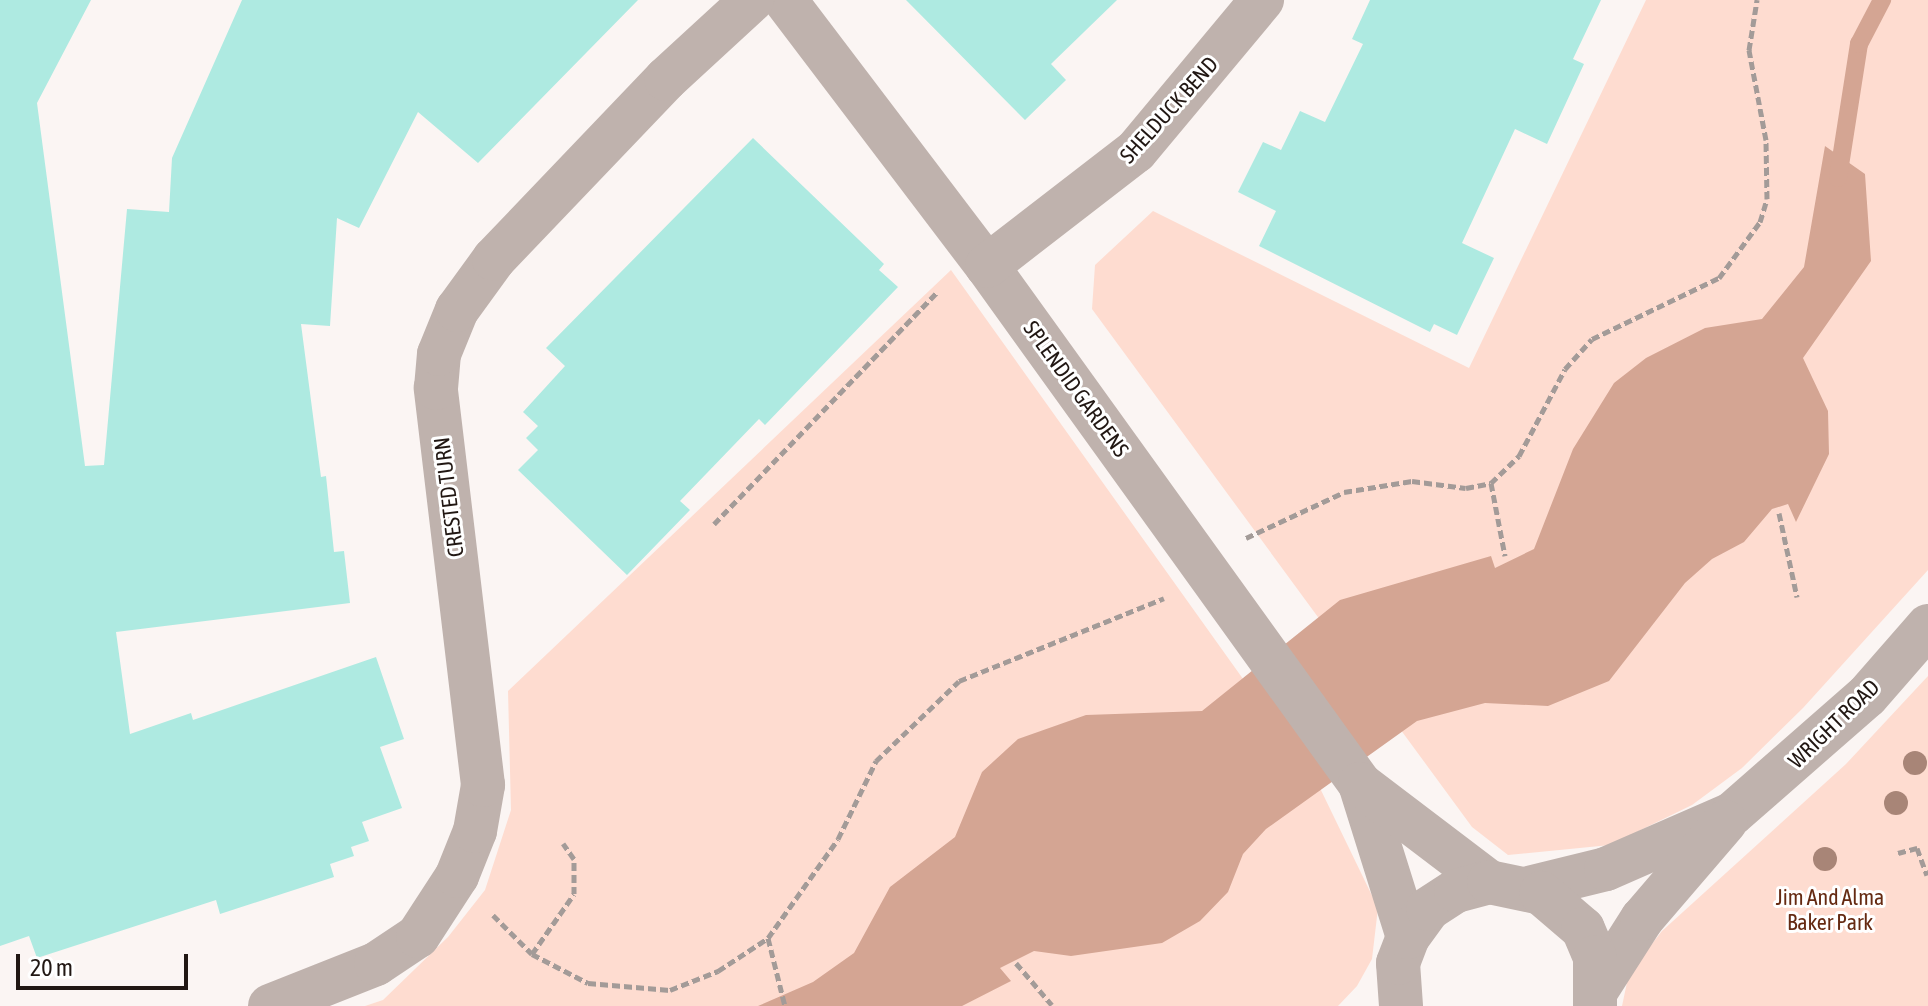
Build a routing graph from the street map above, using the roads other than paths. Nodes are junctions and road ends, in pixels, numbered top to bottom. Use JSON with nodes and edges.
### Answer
{"nodes":[{"id":1,"x":752,"y":0,"type":"edge"},
{"id":2,"x":785,"y":0,"type":"edge"},
{"id":3,"x":1262,"y":0,"type":"edge"},
{"id":4,"x":987,"y":266,"type":"junction"},
{"id":5,"x":1928,"y":626,"type":"edge"},
{"id":6,"x":1360,"y":784,"type":"junction"},
{"id":7,"x":1732,"y":814,"type":"junction"},
{"id":8,"x":1509,"y":885,"type":"junction"},
{"id":9,"x":1408,"y":937,"type":"junction"},
{"id":10,"x":1597,"y":997,"type":"edge"},
{"id":11,"x":1392,"y":1002,"type":"edge"},
{"id":12,"x":270,"y":1006,"type":"edge"}],
"edges":[{"from":1,"to":12,"type":"street","name":"CRESTED TURN"},
{"from":2,"to":4,"type":"street","name":"SPLENDID GARDENS"},
{"from":3,"to":4,"type":"street","name":"SHELDUCK BEND"},
{"from":4,"to":6,"type":"street","name":"SPLENDID GARDENS"},
{"from":5,"to":7,"type":"street","name":"WRIGHT ROAD"},
{"from":6,"to":8,"type":"street","name":"SPLENDID GARDENS"},
{"from":6,"to":9,"type":"street","name":"SPLENDID GARDENS"},
{"from":7,"to":8,"type":"street","name":"WRIGHT ROAD"},
{"from":7,"to":10,"type":"street","name":"WRIGHT ROAD"},
{"from":8,"to":9,"type":"street","name":"WRIGHT ROAD"},
{"from":8,"to":10,"type":"street","name":"SPLENDID GARDENS"},
{"from":9,"to":11,"type":"street"}]}
